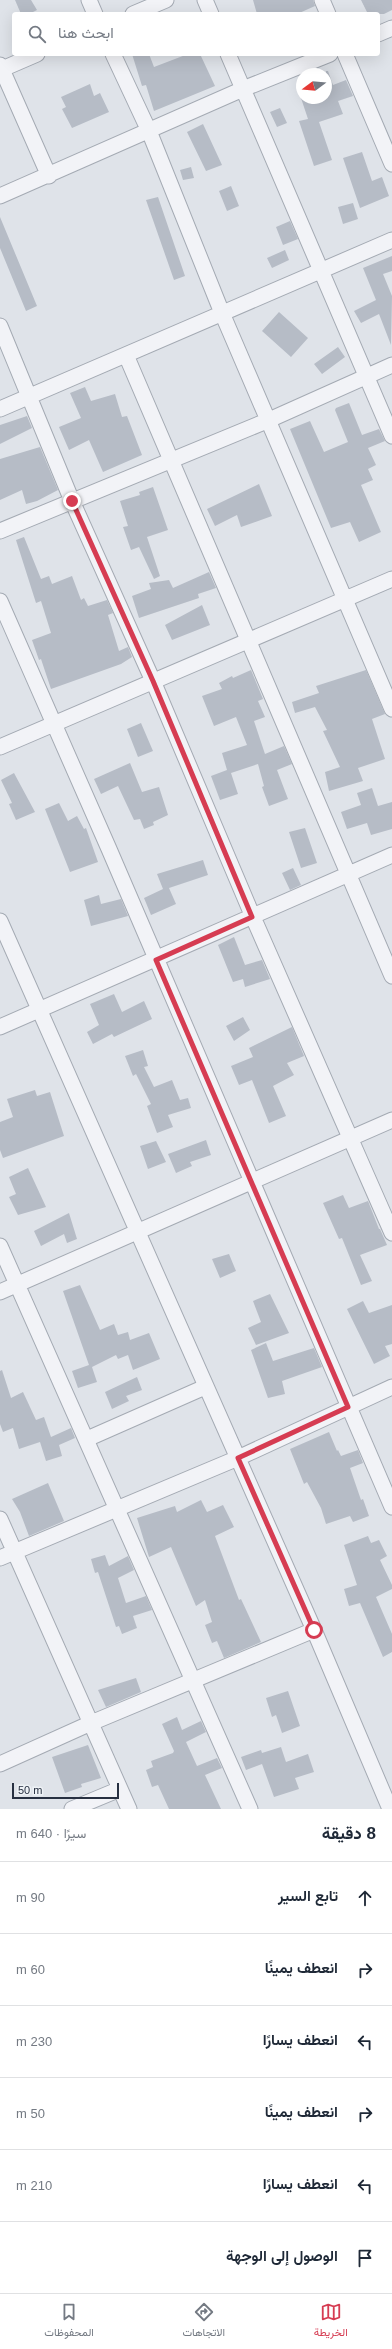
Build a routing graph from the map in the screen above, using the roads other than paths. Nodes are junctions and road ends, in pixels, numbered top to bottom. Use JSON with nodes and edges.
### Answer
{"nodes":[{"id":1,"x":89,"y":0,"type":"edge"},
{"id":2,"x":166,"y":0,"type":"edge"},
{"id":3,"x":204,"y":0,"type":"edge"},
{"id":4,"x":322,"y":0,"type":"edge"},
{"id":5,"x":94,"y":12,"type":"edge"},
{"id":6,"x":138,"y":12,"type":"edge"},
{"id":7,"x":209,"y":12,"type":"edge"},
{"id":8,"x":327,"y":12,"type":"edge"},
{"id":9,"x":392,"y":28,"type":"edge"},
{"id":10,"x":380,"y":33,"type":"edge"},
{"id":11,"x":32,"y":56,"type":"edge"},
{"id":12,"x":114,"y":56,"type":"edge"},
{"id":13,"x":229,"y":56,"type":"edge"},
{"id":14,"x":325,"y":56,"type":"edge"},
{"id":15,"x":346,"y":56,"type":"edge"},
{"id":16,"x":1,"y":68,"type":"edge"},
{"id":17,"x":243,"y":89,"type":"junction"},
{"id":18,"x":149,"y":131,"type":"junction"},
{"id":19,"x":392,"y":164,"type":"edge"},
{"id":20,"x":49,"y":176,"type":"junction"},
{"id":21,"x":0,"y":196,"type":"edge"},
{"id":22,"x":392,"y":240,"type":"edge"},
{"id":23,"x":321,"y":271,"type":"junction"},
{"id":24,"x":222,"y":313,"type":"junction"},
{"id":25,"x":0,"y":326,"type":"edge"},
{"id":26,"x":126,"y":355,"type":"junction"},
{"id":27,"x":392,"y":365,"type":"edge"},
{"id":28,"x":366,"y":377,"type":"junction"},
{"id":29,"x":29,"y":395,"type":"junction"},
{"id":30,"x":0,"y":409,"type":"edge"},
{"id":31,"x":269,"y":420,"type":"junction"},
{"id":32,"x":392,"y":436,"type":"edge"},
{"id":33,"x":171,"y":461,"type":"junction"},
{"id":34,"x":72,"y":501,"type":"junction"},
{"id":35,"x":0,"y":531,"type":"edge"},
{"id":36,"x":392,"y":579,"type":"edge"},
{"id":37,"x":345,"y":600,"type":"junction"},
{"id":38,"x":0,"y":601,"type":"edge"},
{"id":39,"x":250,"y":641,"type":"junction"},
{"id":40,"x":153,"y":681,"type":"junction"},
{"id":41,"x":392,"y":709,"type":"edge"},
{"id":42,"x":55,"y":724,"type":"junction"},
{"id":43,"x":0,"y":747,"type":"edge"},
{"id":44,"x":392,"y":855,"type":"edge"},
{"id":45,"x":348,"y":874,"type":"junction"},
{"id":46,"x":252,"y":917,"type":"junction"},
{"id":47,"x":0,"y":920,"type":"edge"},
{"id":48,"x":156,"y":960,"type":"junction"},
{"id":49,"x":392,"y":976,"type":"edge"},
{"id":50,"x":39,"y":1010,"type":"junction"},
{"id":51,"x":0,"y":1027,"type":"edge"},
{"id":52,"x":392,"y":1120,"type":"edge"},
{"id":53,"x":350,"y":1139,"type":"junction"},
{"id":54,"x":251,"y":1180,"type":"junction"},
{"id":55,"x":139,"y":1231,"type":"junction"},
{"id":56,"x":392,"y":1233,"type":"edge"},
{"id":57,"x":0,"y":1246,"type":"edge"},
{"id":58,"x":16,"y":1284,"type":"junction"},
{"id":59,"x":0,"y":1292,"type":"edge"},
{"id":60,"x":205,"y":1387,"type":"junction"},
{"id":61,"x":392,"y":1387,"type":"edge"},
{"id":62,"x":348,"y":1407,"type":"junction"},
{"id":63,"x":87,"y":1439,"type":"junction"},
{"id":64,"x":238,"y":1458,"type":"junction"},
{"id":65,"x":392,"y":1507,"type":"edge"},
{"id":66,"x":117,"y":1508,"type":"junction"},
{"id":67,"x":0,"y":1518,"type":"edge"},
{"id":68,"x":15,"y":1552,"type":"junction"},
{"id":69,"x":0,"y":1558,"type":"edge"},
{"id":70,"x":314,"y":1630,"type":"junction"},
{"id":71,"x":194,"y":1680,"type":"junction"},
{"id":72,"x":91,"y":1723,"type":"junction"},
{"id":73,"x":0,"y":1764,"type":"edge"},
{"id":74,"x":120,"y":1789,"type":"junction"},
{"id":75,"x":72,"y":1809,"type":"edge"},
{"id":76,"x":129,"y":1809,"type":"edge"},
{"id":77,"x":250,"y":1809,"type":"edge"},
{"id":78,"x":390,"y":1809,"type":"edge"}],
"edges":[{"from":1,"to":5,"type":"street"},
{"from":2,"to":6,"type":"street"},
{"from":3,"to":7,"type":"street"},
{"from":4,"to":8,"type":"street"},
{"from":9,"to":10,"type":"street"},
{"from":11,"to":16,"type":"street"},
{"from":12,"to":18,"type":"street"},
{"from":13,"to":17,"type":"street"},
{"from":14,"to":17,"type":"street"},
{"from":15,"to":19,"type":"street"},
{"from":16,"to":20,"type":"street"},
{"from":17,"to":18,"type":"street"},
{"from":17,"to":23,"type":"street"},
{"from":18,"to":20,"type":"street"},
{"from":18,"to":24,"type":"street"},
{"from":20,"to":21,"type":"street"},
{"from":22,"to":23,"type":"street"},
{"from":23,"to":24,"type":"street"},
{"from":23,"to":28,"type":"street"},
{"from":24,"to":26,"type":"street"},
{"from":24,"to":31,"type":"street"},
{"from":25,"to":29,"type":"street"},
{"from":26,"to":29,"type":"street"},
{"from":26,"to":33,"type":"street"},
{"from":27,"to":28,"type":"street"},
{"from":28,"to":31,"type":"street"},
{"from":28,"to":32,"type":"street"},
{"from":29,"to":30,"type":"street"},
{"from":29,"to":34,"type":"street"},
{"from":31,"to":33,"type":"street"},
{"from":31,"to":37,"type":"street"},
{"from":33,"to":34,"type":"street"},
{"from":33,"to":39,"type":"street"},
{"from":34,"to":35,"type":"street"},
{"from":34,"to":40,"type":"street"},
{"from":36,"to":37,"type":"street"},
{"from":37,"to":39,"type":"street"},
{"from":37,"to":41,"type":"street"},
{"from":38,"to":42,"type":"street"},
{"from":39,"to":40,"type":"street"},
{"from":39,"to":45,"type":"street"},
{"from":40,"to":42,"type":"street"},
{"from":40,"to":46,"type":"street"},
{"from":42,"to":43,"type":"street"},
{"from":42,"to":48,"type":"street"},
{"from":44,"to":45,"type":"street"},
{"from":45,"to":46,"type":"street"},
{"from":45,"to":49,"type":"street"},
{"from":46,"to":48,"type":"street"},
{"from":46,"to":53,"type":"street"},
{"from":47,"to":50,"type":"street"},
{"from":48,"to":50,"type":"street"},
{"from":48,"to":54,"type":"street"},
{"from":50,"to":51,"type":"street"},
{"from":50,"to":55,"type":"street"},
{"from":52,"to":53,"type":"street"},
{"from":53,"to":54,"type":"street"},
{"from":53,"to":56,"type":"street"},
{"from":54,"to":55,"type":"street"},
{"from":54,"to":62,"type":"street"},
{"from":55,"to":58,"type":"street"},
{"from":55,"to":60,"type":"street"},
{"from":57,"to":58,"type":"street"},
{"from":58,"to":59,"type":"street"},
{"from":58,"to":63,"type":"street"},
{"from":60,"to":63,"type":"street"},
{"from":60,"to":64,"type":"street"},
{"from":61,"to":62,"type":"street"},
{"from":62,"to":64,"type":"street"},
{"from":62,"to":65,"type":"street"},
{"from":63,"to":66,"type":"street"},
{"from":64,"to":66,"type":"street"},
{"from":64,"to":70,"type":"street"},
{"from":66,"to":68,"type":"street"},
{"from":66,"to":71,"type":"street"},
{"from":67,"to":68,"type":"street"},
{"from":68,"to":69,"type":"street"},
{"from":68,"to":72,"type":"street"},
{"from":70,"to":71,"type":"street"},
{"from":70,"to":78,"type":"street"},
{"from":71,"to":72,"type":"street"},
{"from":71,"to":77,"type":"street"},
{"from":72,"to":73,"type":"street"},
{"from":72,"to":74,"type":"street"},
{"from":74,"to":75,"type":"street"},
{"from":74,"to":76,"type":"street"}]}
